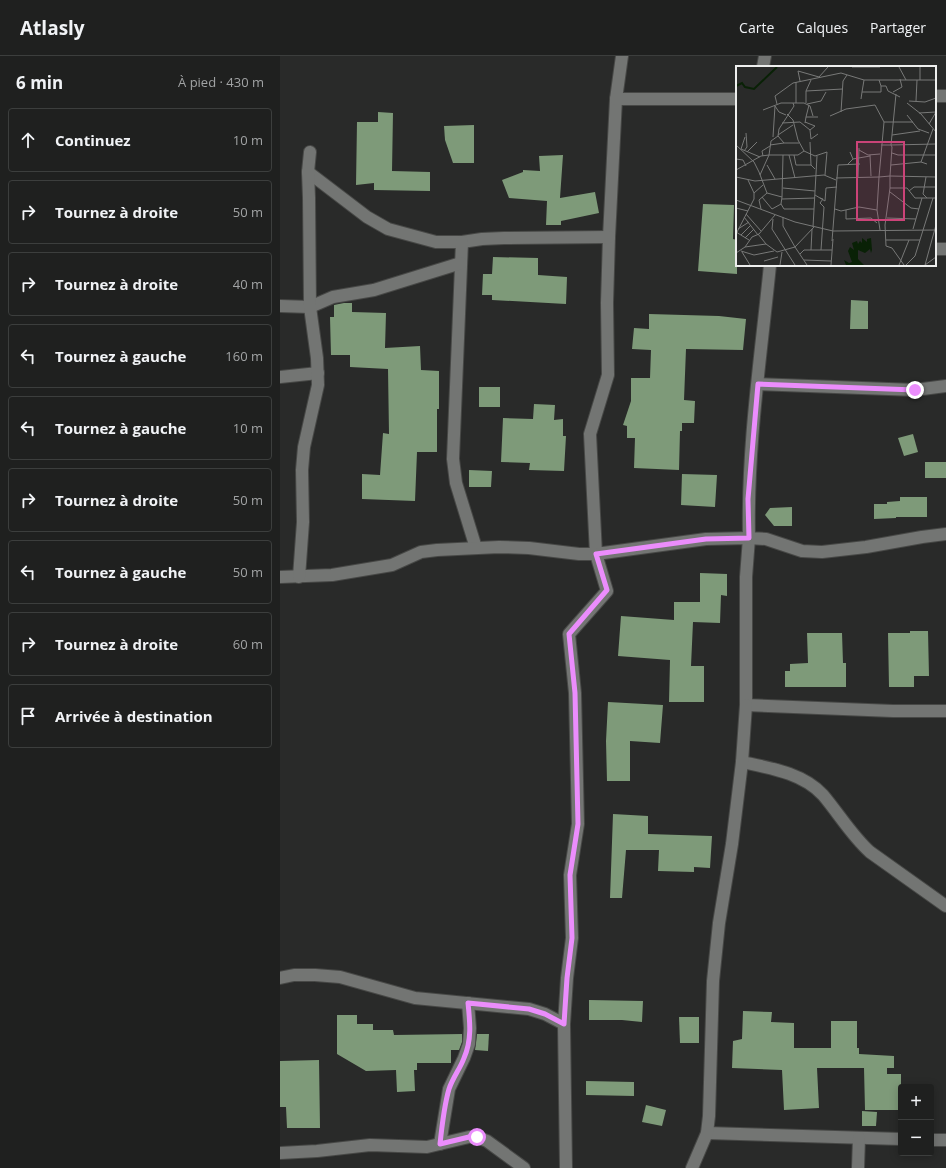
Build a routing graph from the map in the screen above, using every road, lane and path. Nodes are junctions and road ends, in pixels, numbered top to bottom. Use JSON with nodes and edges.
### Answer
{"nodes":[{"id":1,"x":622,"y":56,"type":"edge"},
{"id":2,"x":765,"y":56,"type":"edge"},
{"id":3,"x":764,"y":66,"type":"edge"},
{"id":4,"x":616,"y":99,"type":"junction"},
{"id":5,"x":736,"y":99,"type":"edge"},
{"id":6,"x":310,"y":152,"type":"dead end"},
{"id":7,"x":308,"y":172,"type":"junction"},
{"id":8,"x":609,"y":237,"type":"junction"},
{"id":9,"x":462,"y":242,"type":"junction"},
{"id":10,"x":461,"y":263,"type":"junction"},
{"id":11,"x":770,"y":266,"type":"edge"},
{"id":12,"x":280,"y":306,"type":"edge"},
{"id":13,"x":310,"y":307,"type":"junction"},
{"id":14,"x":318,"y":373,"type":"junction"},
{"id":15,"x":280,"y":377,"type":"edge"},
{"id":16,"x":758,"y":384,"type":"junction"},
{"id":17,"x":946,"y":386,"type":"edge"},
{"id":18,"x":946,"y":534,"type":"edge"},
{"id":19,"x":749,"y":538,"type":"junction"},
{"id":20,"x":476,"y":548,"type":"junction"},
{"id":21,"x":596,"y":554,"type":"junction"},
{"id":22,"x":299,"y":576,"type":"junction"},
{"id":23,"x":280,"y":577,"type":"edge"},
{"id":24,"x":746,"y":705,"type":"junction"},
{"id":25,"x":946,"y":711,"type":"edge"},
{"id":26,"x":742,"y":762,"type":"junction"},
{"id":27,"x":946,"y":906,"type":"edge"},
{"id":28,"x":280,"y":978,"type":"edge"},
{"id":29,"x":468,"y":1003,"type":"junction"},
{"id":30,"x":564,"y":1024,"type":"junction"},
{"id":31,"x":707,"y":1133,"type":"junction"},
{"id":32,"x":859,"y":1138,"type":"junction"},
{"id":33,"x":898,"y":1139,"type":"edge"},
{"id":34,"x":934,"y":1140,"type":"edge"},
{"id":35,"x":946,"y":1140,"type":"edge"},
{"id":36,"x":440,"y":1144,"type":"junction"},
{"id":37,"x":280,"y":1153,"type":"edge"},
{"id":38,"x":524,"y":1168,"type":"edge"},
{"id":39,"x":566,"y":1168,"type":"edge"},
{"id":40,"x":692,"y":1168,"type":"edge"},
{"id":41,"x":858,"y":1168,"type":"edge"}],
"edges":[{"from":1,"to":4,"type":"street"},
{"from":2,"to":3,"type":"street"},
{"from":4,"to":5,"type":"street"},
{"from":4,"to":8,"type":"street"},
{"from":6,"to":7,"type":"street"},
{"from":7,"to":9,"type":"street"},
{"from":7,"to":13,"type":"street"},
{"from":8,"to":9,"type":"street"},
{"from":8,"to":21,"type":"street"},
{"from":9,"to":10,"type":"street"},
{"from":10,"to":13,"type":"street"},
{"from":10,"to":20,"type":"street"},
{"from":11,"to":16,"type":"street"},
{"from":12,"to":13,"type":"street"},
{"from":13,"to":14,"type":"street"},
{"from":14,"to":15,"type":"street"},
{"from":14,"to":22,"type":"street"},
{"from":16,"to":17,"type":"street"},
{"from":16,"to":19,"type":"street"},
{"from":18,"to":19,"type":"street"},
{"from":19,"to":21,"type":"street"},
{"from":19,"to":24,"type":"street"},
{"from":20,"to":21,"type":"street"},
{"from":20,"to":22,"type":"street"},
{"from":21,"to":30,"type":"street"},
{"from":22,"to":23,"type":"street"},
{"from":24,"to":25,"type":"street"},
{"from":24,"to":26,"type":"street"},
{"from":26,"to":27,"type":"street"},
{"from":26,"to":31,"type":"street"},
{"from":28,"to":29,"type":"street"},
{"from":29,"to":30,"type":"street"},
{"from":29,"to":36,"type":"street"},
{"from":30,"to":39,"type":"street"},
{"from":31,"to":32,"type":"street"},
{"from":31,"to":40,"type":"street"},
{"from":32,"to":33,"type":"street"},
{"from":32,"to":41,"type":"street"},
{"from":34,"to":35,"type":"street"},
{"from":36,"to":37,"type":"street"},
{"from":36,"to":38,"type":"street"}]}
